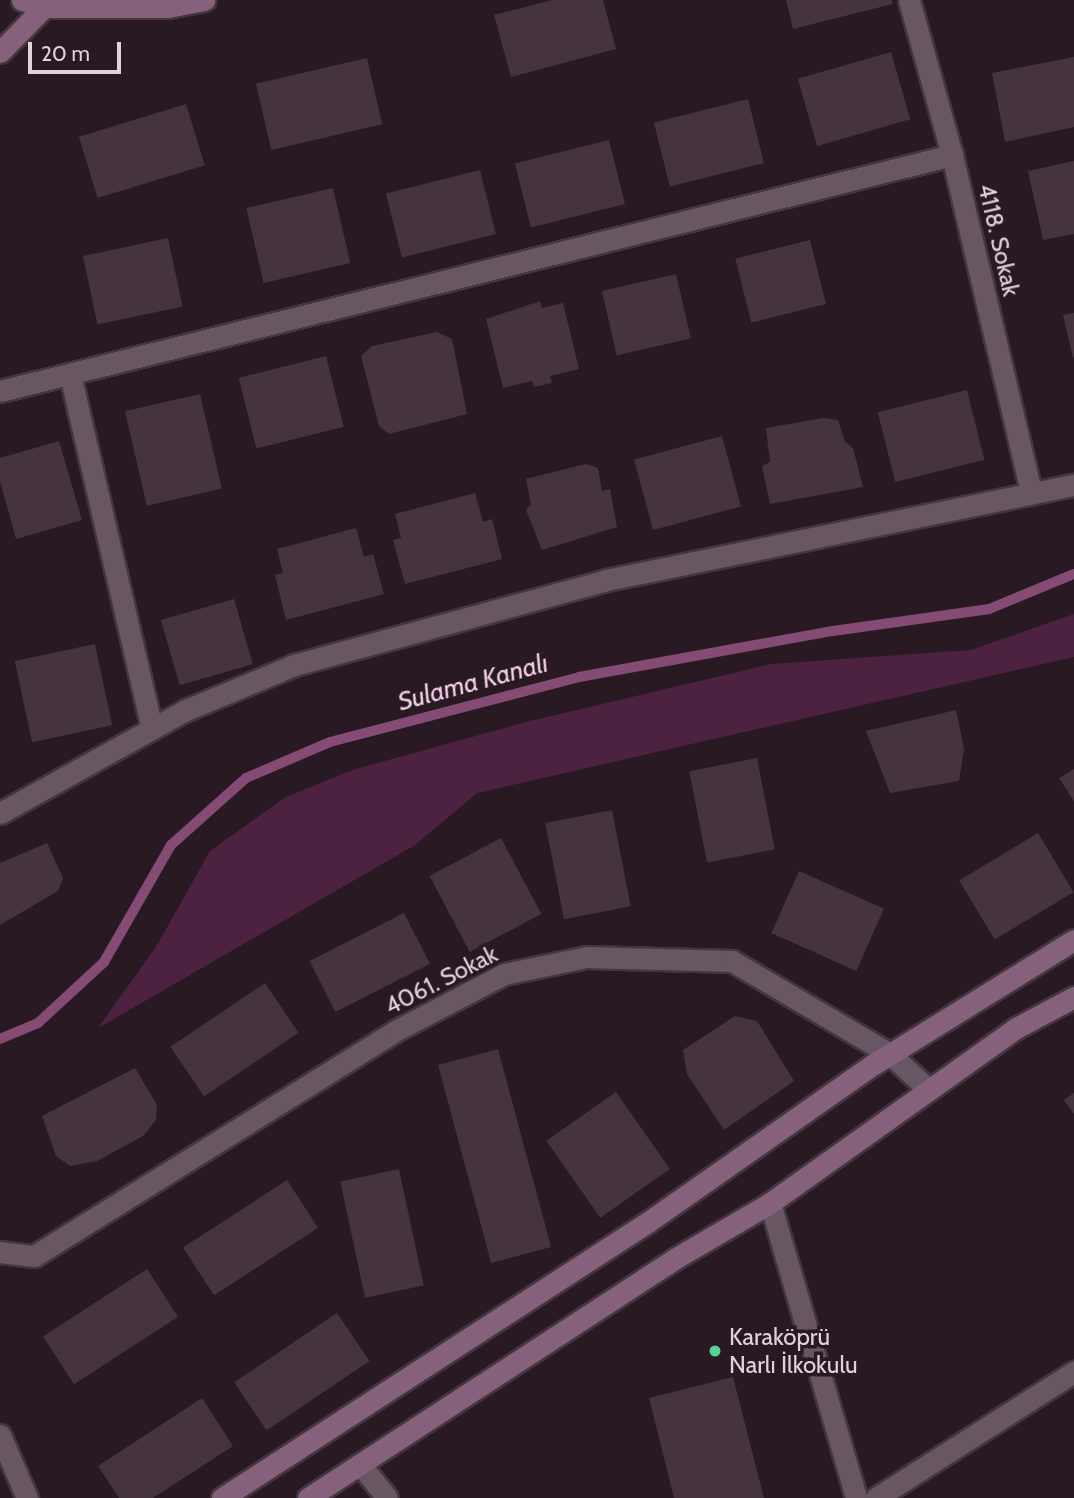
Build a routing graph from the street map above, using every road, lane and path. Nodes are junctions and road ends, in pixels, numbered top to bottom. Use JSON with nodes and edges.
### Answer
{"nodes":[{"id":1,"x":22,"y":0,"type":"edge"},
{"id":2,"x":204,"y":0,"type":"edge"},
{"id":3,"x":909,"y":0,"type":"edge"},
{"id":4,"x":48,"y":3,"type":"edge"},
{"id":5,"x":0,"y":52,"type":"edge"},
{"id":6,"x":952,"y":155,"type":"junction"},
{"id":7,"x":70,"y":374,"type":"junction"},
{"id":8,"x":0,"y":391,"type":"edge"},
{"id":9,"x":1074,"y":485,"type":"edge"},
{"id":10,"x":1031,"y":494,"type":"junction"},
{"id":11,"x":152,"y":729,"type":"junction"},
{"id":12,"x":0,"y":813,"type":"edge"},
{"id":13,"x":1074,"y":940,"type":"edge"},
{"id":14,"x":1074,"y":997,"type":"edge"},
{"id":15,"x":890,"y":1054,"type":"junction"},
{"id":16,"x":929,"y":1090,"type":"junction"},
{"id":17,"x":770,"y":1203,"type":"junction"},
{"id":18,"x":0,"y":1252,"type":"edge"},
{"id":19,"x":1074,"y":1372,"type":"edge"},
{"id":20,"x":0,"y":1435,"type":"edge"},
{"id":21,"x":360,"y":1464,"type":"junction"},
{"id":22,"x":27,"y":1498,"type":"edge"},
{"id":23,"x":222,"y":1498,"type":"edge"},
{"id":24,"x":308,"y":1498,"type":"edge"},
{"id":25,"x":387,"y":1498,"type":"edge"},
{"id":26,"x":856,"y":1498,"type":"edge"},
{"id":27,"x":876,"y":1498,"type":"edge"}],
"edges":[{"from":1,"to":4,"type":"main road"},
{"from":2,"to":4,"type":"main road"},
{"from":3,"to":6,"type":"street","name":"4118. Sokak"},
{"from":4,"to":5,"type":"main road"},
{"from":6,"to":7,"type":"street"},
{"from":6,"to":10,"type":"street","name":"4118. Sokak"},
{"from":7,"to":8,"type":"street"},
{"from":7,"to":11,"type":"street"},
{"from":9,"to":10,"type":"street"},
{"from":10,"to":11,"type":"street"},
{"from":11,"to":12,"type":"street"},
{"from":13,"to":15,"type":"main road"},
{"from":14,"to":16,"type":"main road"},
{"from":15,"to":16,"type":"street","name":"4061. Sokak"},
{"from":15,"to":18,"type":"street","name":"4061. Sokak"},
{"from":15,"to":23,"type":"main road"},
{"from":16,"to":17,"type":"main road"},
{"from":17,"to":21,"type":"main road"},
{"from":17,"to":26,"type":"street"},
{"from":19,"to":27,"type":"street"},
{"from":20,"to":22,"type":"street"},
{"from":21,"to":24,"type":"main road"},
{"from":21,"to":25,"type":"street"}]}
